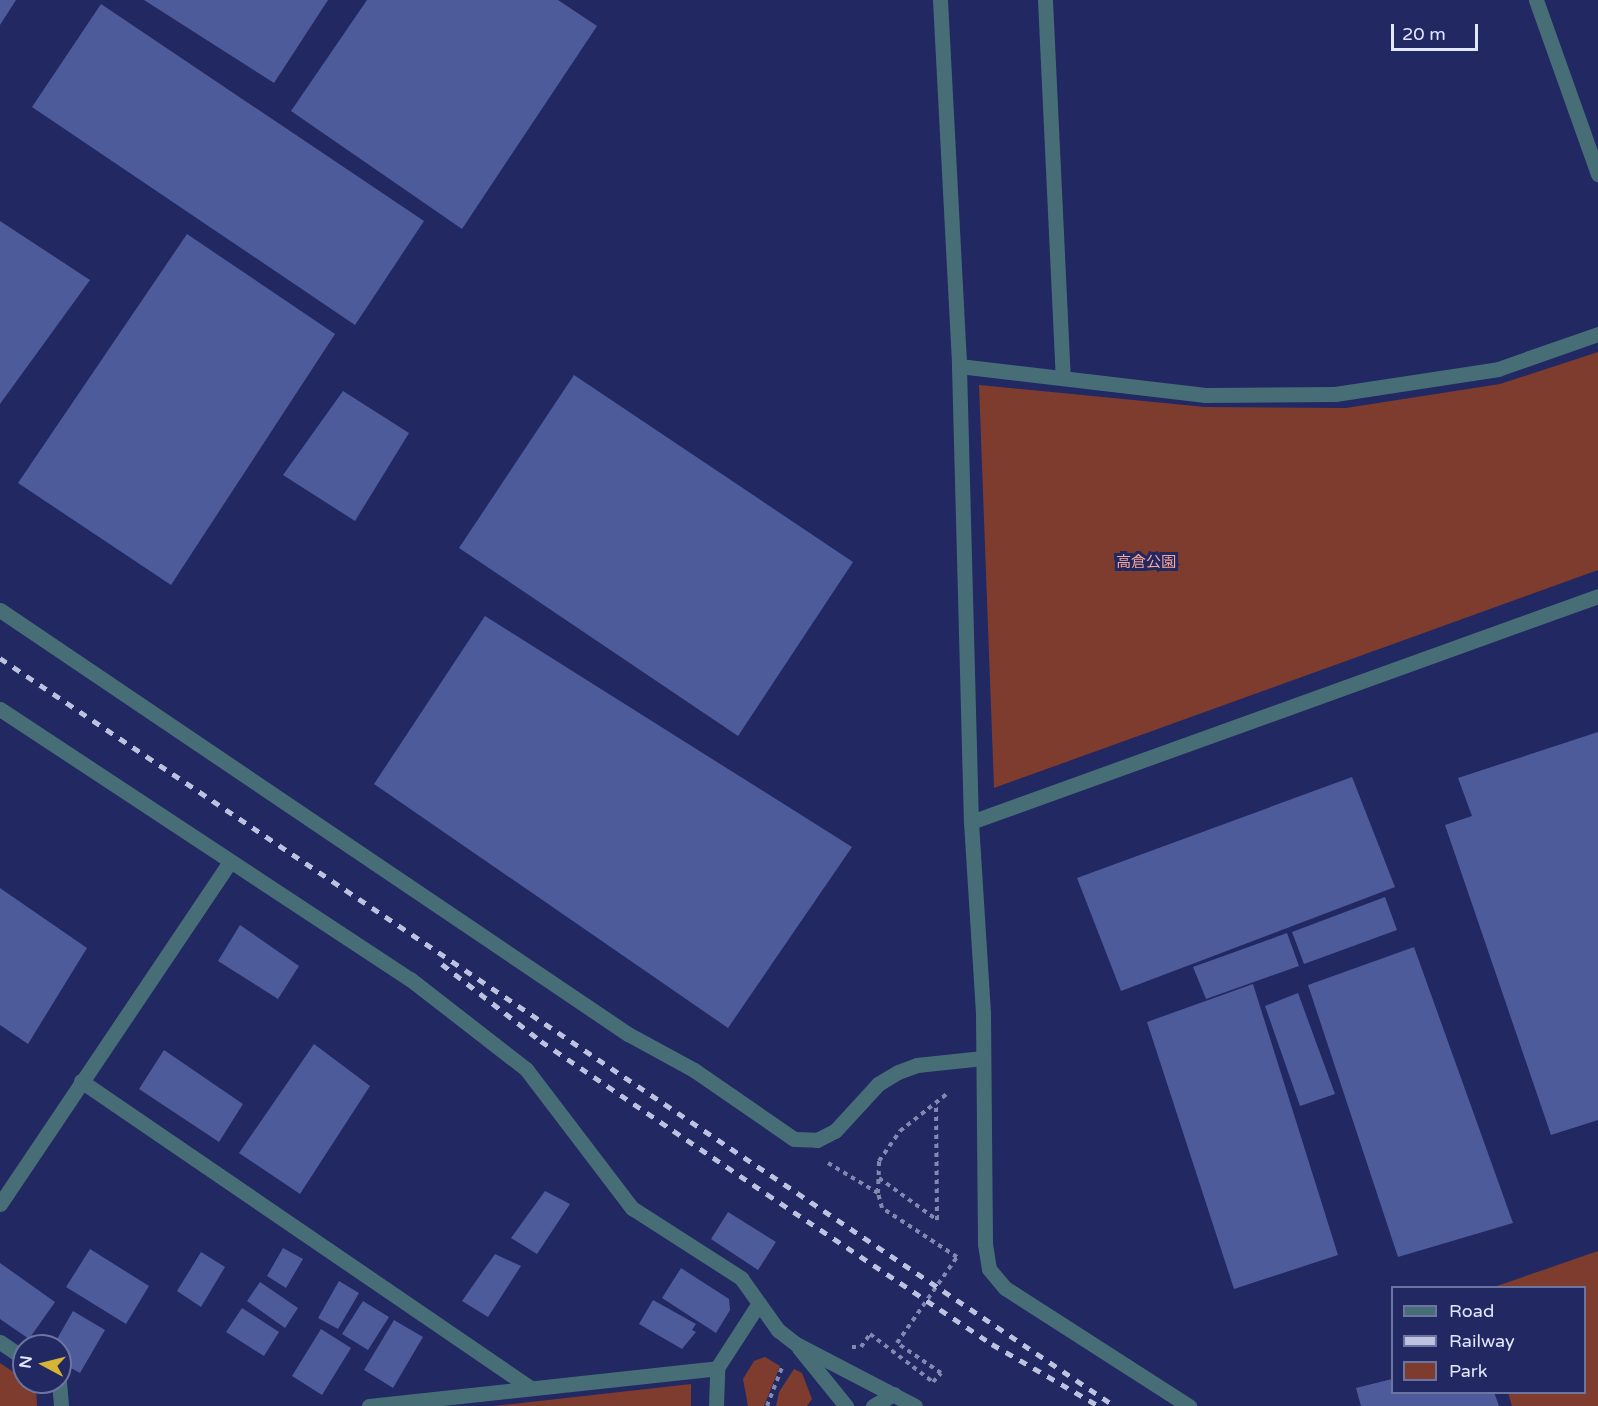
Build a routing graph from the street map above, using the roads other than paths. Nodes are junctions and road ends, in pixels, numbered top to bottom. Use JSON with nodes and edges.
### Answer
{"nodes":[{"id":1,"x":940,"y":0,"type":"edge"},
{"id":2,"x":1046,"y":0,"type":"edge"},
{"id":3,"x":1536,"y":0,"type":"edge"},
{"id":4,"x":1598,"y":174,"type":"edge"},
{"id":5,"x":1598,"y":334,"type":"edge"},
{"id":6,"x":959,"y":366,"type":"junction"},
{"id":7,"x":1063,"y":378,"type":"junction"},
{"id":8,"x":1598,"y":596,"type":"edge"},
{"id":9,"x":0,"y":610,"type":"edge"},
{"id":10,"x":0,"y":709,"type":"edge"},
{"id":11,"x":971,"y":822,"type":"junction"},
{"id":12,"x":230,"y":862,"type":"junction"},
{"id":13,"x":983,"y":1058,"type":"junction"},
{"id":14,"x":81,"y":1081,"type":"junction"},
{"id":15,"x":0,"y":1204,"type":"edge"},
{"id":16,"x":759,"y":1303,"type":"junction"},
{"id":17,"x":796,"y":1344,"type":"junction"},
{"id":18,"x":717,"y":1368,"type":"junction"},
{"id":19,"x":529,"y":1387,"type":"junction"},
{"id":20,"x":894,"y":1394,"type":"junction"},
{"id":21,"x":477,"y":1401,"type":"edge"},
{"id":22,"x":369,"y":1406,"type":"edge"},
{"id":23,"x":716,"y":1406,"type":"edge"},
{"id":24,"x":846,"y":1406,"type":"edge"},
{"id":25,"x":873,"y":1406,"type":"edge"},
{"id":26,"x":915,"y":1406,"type":"edge"},
{"id":27,"x":1189,"y":1406,"type":"edge"}],
"edges":[{"from":1,"to":6,"type":"street"},
{"from":2,"to":7,"type":"street"},
{"from":3,"to":4,"type":"street"},
{"from":5,"to":7,"type":"street"},
{"from":6,"to":7,"type":"street"},
{"from":6,"to":11,"type":"street"},
{"from":8,"to":11,"type":"street"},
{"from":9,"to":13,"type":"street"},
{"from":10,"to":12,"type":"street"},
{"from":11,"to":13,"type":"street"},
{"from":12,"to":14,"type":"street"},
{"from":12,"to":16,"type":"street"},
{"from":13,"to":27,"type":"street"},
{"from":14,"to":15,"type":"street"},
{"from":14,"to":19,"type":"street"},
{"from":16,"to":17,"type":"street"},
{"from":16,"to":18,"type":"street"},
{"from":17,"to":20,"type":"street"},
{"from":17,"to":24,"type":"street"},
{"from":18,"to":19,"type":"street"},
{"from":18,"to":23,"type":"street"},
{"from":19,"to":21,"type":"street"},
{"from":20,"to":25,"type":"street"},
{"from":20,"to":26,"type":"street"},
{"from":21,"to":22,"type":"street"}]}
